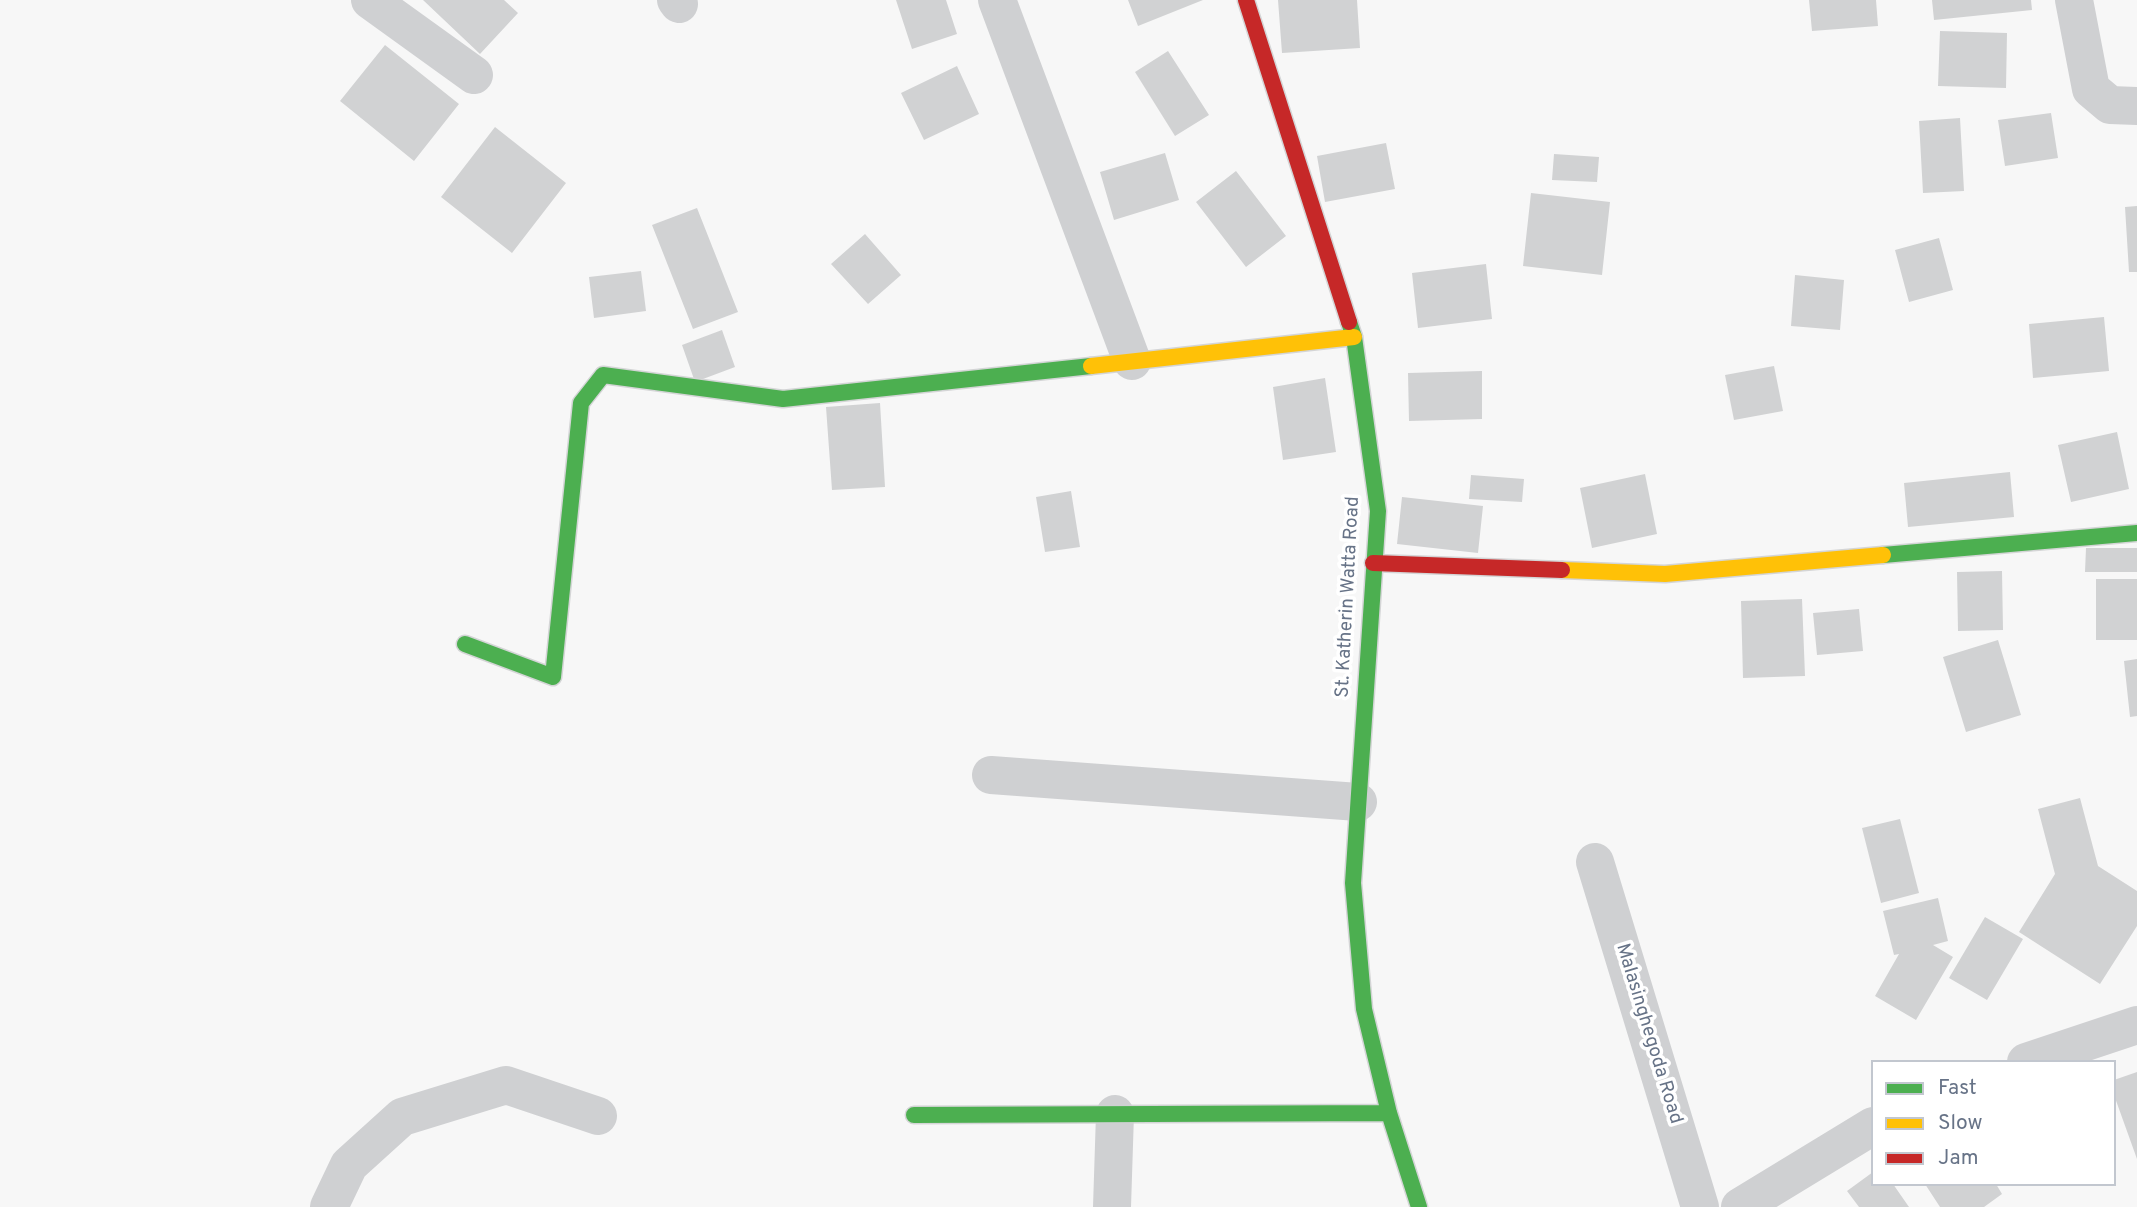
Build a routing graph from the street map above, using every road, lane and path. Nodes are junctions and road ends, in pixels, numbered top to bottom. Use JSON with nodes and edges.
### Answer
{"nodes":[{"id":1,"x":370,"y":0,"type":"edge"},
{"id":2,"x":998,"y":0,"type":"edge"},
{"id":3,"x":1246,"y":0,"type":"edge"},
{"id":4,"x":2074,"y":0,"type":"edge"},
{"id":5,"x":474,"y":75,"type":"dead end"},
{"id":6,"x":2137,"y":106,"type":"edge"},
{"id":7,"x":1354,"y":337,"type":"junction"},
{"id":8,"x":1132,"y":361,"type":"junction"},
{"id":9,"x":2137,"y":533,"type":"edge"},
{"id":10,"x":1373,"y":563,"type":"junction"},
{"id":11,"x":464,"y":644,"type":"dead end"},
{"id":12,"x":991,"y":775,"type":"dead end"},
{"id":13,"x":1358,"y":802,"type":"junction"},
{"id":14,"x":1595,"y":862,"type":"dead end"},
{"id":15,"x":2137,"y":1026,"type":"edge"},
{"id":16,"x":2032,"y":1060,"type":"edge"},
{"id":17,"x":1389,"y":1113,"type":"junction"},
{"id":18,"x":1115,"y":1114,"type":"junction"},
{"id":19,"x":914,"y":1115,"type":"dead end"},
{"id":20,"x":598,"y":1116,"type":"dead end"},
{"id":21,"x":1871,"y":1127,"type":"edge"},
{"id":22,"x":329,"y":1207,"type":"edge"},
{"id":23,"x":1112,"y":1207,"type":"edge"},
{"id":24,"x":1419,"y":1207,"type":"edge"},
{"id":25,"x":1700,"y":1207,"type":"edge"},
{"id":26,"x":1740,"y":1207,"type":"edge"}],
"edges":[{"from":1,"to":5,"type":"street"},
{"from":2,"to":8,"type":"street"},
{"from":3,"to":7,"type":"street","name":"St. Katherin Watta Road"},
{"from":4,"to":6,"type":"street"},
{"from":7,"to":8,"type":"street"},
{"from":7,"to":10,"type":"street","name":"St. Katherin Watta Road"},
{"from":8,"to":11,"type":"street"},
{"from":9,"to":10,"type":"street"},
{"from":10,"to":13,"type":"street","name":"St. Katherin Watta Road"},
{"from":12,"to":13,"type":"street"},
{"from":13,"to":17,"type":"street","name":"St. Katherin Watta Road"},
{"from":14,"to":25,"type":"street","name":"Malasinghegoda Road"},
{"from":15,"to":16,"type":"street"},
{"from":17,"to":18,"type":"street"},
{"from":17,"to":24,"type":"street","name":"St. Katherin Watta Road"},
{"from":18,"to":19,"type":"street"},
{"from":18,"to":23,"type":"street"},
{"from":20,"to":22,"type":"street"},
{"from":21,"to":26,"type":"street"}]}
